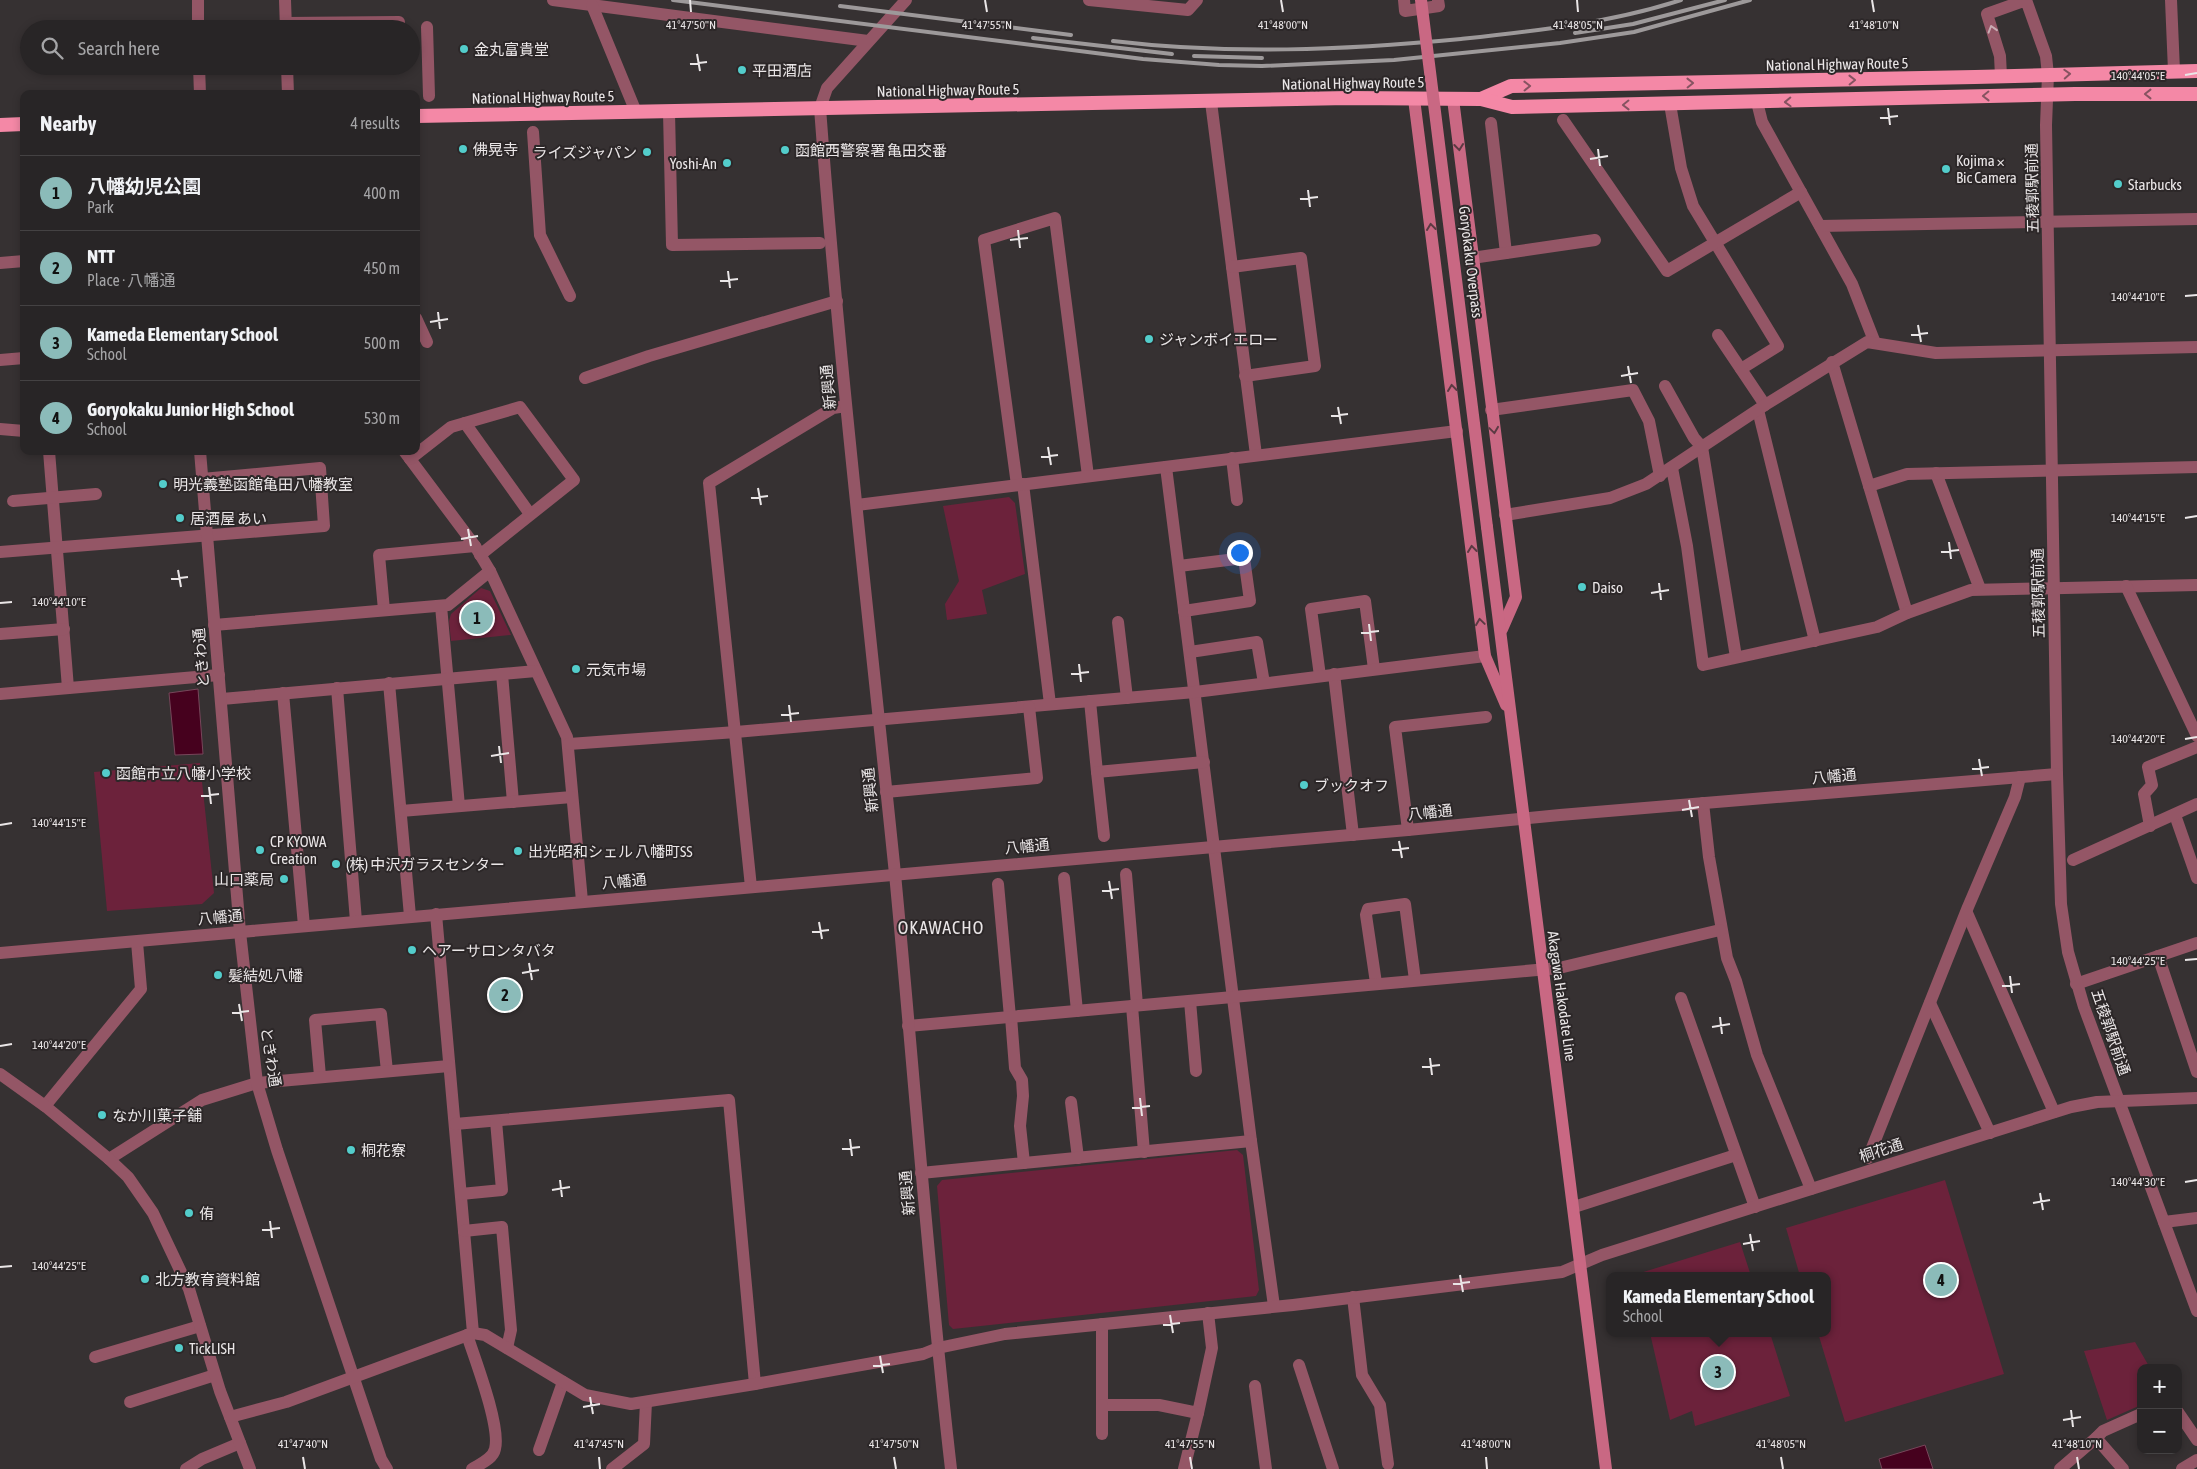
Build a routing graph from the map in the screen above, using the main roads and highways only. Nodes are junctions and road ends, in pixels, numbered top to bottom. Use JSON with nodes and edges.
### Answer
{"nodes":[{"id":1,"x":1421,"y":0,"type":"edge"},
{"id":2,"x":2197,"y":71,"type":"edge"},
{"id":3,"x":2197,"y":94,"type":"edge"},
{"id":4,"x":1414,"y":98,"type":"junction"},
{"id":5,"x":1453,"y":99,"type":"junction"},
{"id":6,"x":1481,"y":99,"type":"junction"},
{"id":7,"x":420,"y":116,"type":"edge"},
{"id":8,"x":20,"y":124,"type":"edge"},
{"id":9,"x":0,"y":125,"type":"edge"},
{"id":10,"x":1487,"y":527,"type":"joint"},
{"id":11,"x":1501,"y":631,"type":"junction"},
{"id":12,"x":1512,"y":717,"type":"junction"},
{"id":13,"x":1606,"y":1469,"type":"edge"}],
"edges":[{"from":1,"to":10,"type":"main road","name":"Goryokaku Overpass","bridge":true},
{"from":6,"to":2,"type":"highway","name":"National Highway Route 5","one_way":true},
{"from":3,"to":6,"type":"highway","name":"National Highway Route 5","one_way":true},
{"from":4,"to":5,"type":"highway","name":"National Highway Route 5"},
{"from":4,"to":7,"type":"highway","name":"National Highway Route 5"},
{"from":12,"to":4,"type":"main road","one_way":true},
{"from":5,"to":6,"type":"highway","name":"National Highway Route 5"},
{"from":5,"to":11,"type":"main road","one_way":true},
{"from":8,"to":9,"type":"highway"},
{"from":10,"to":11,"type":"main road","name":"Akagawa Hakodate Line"},
{"from":11,"to":12,"type":"main road","name":"Akagawa Hakodate Line"},
{"from":12,"to":13,"type":"main road","name":"Akagawa Hakodate Line"}]}
